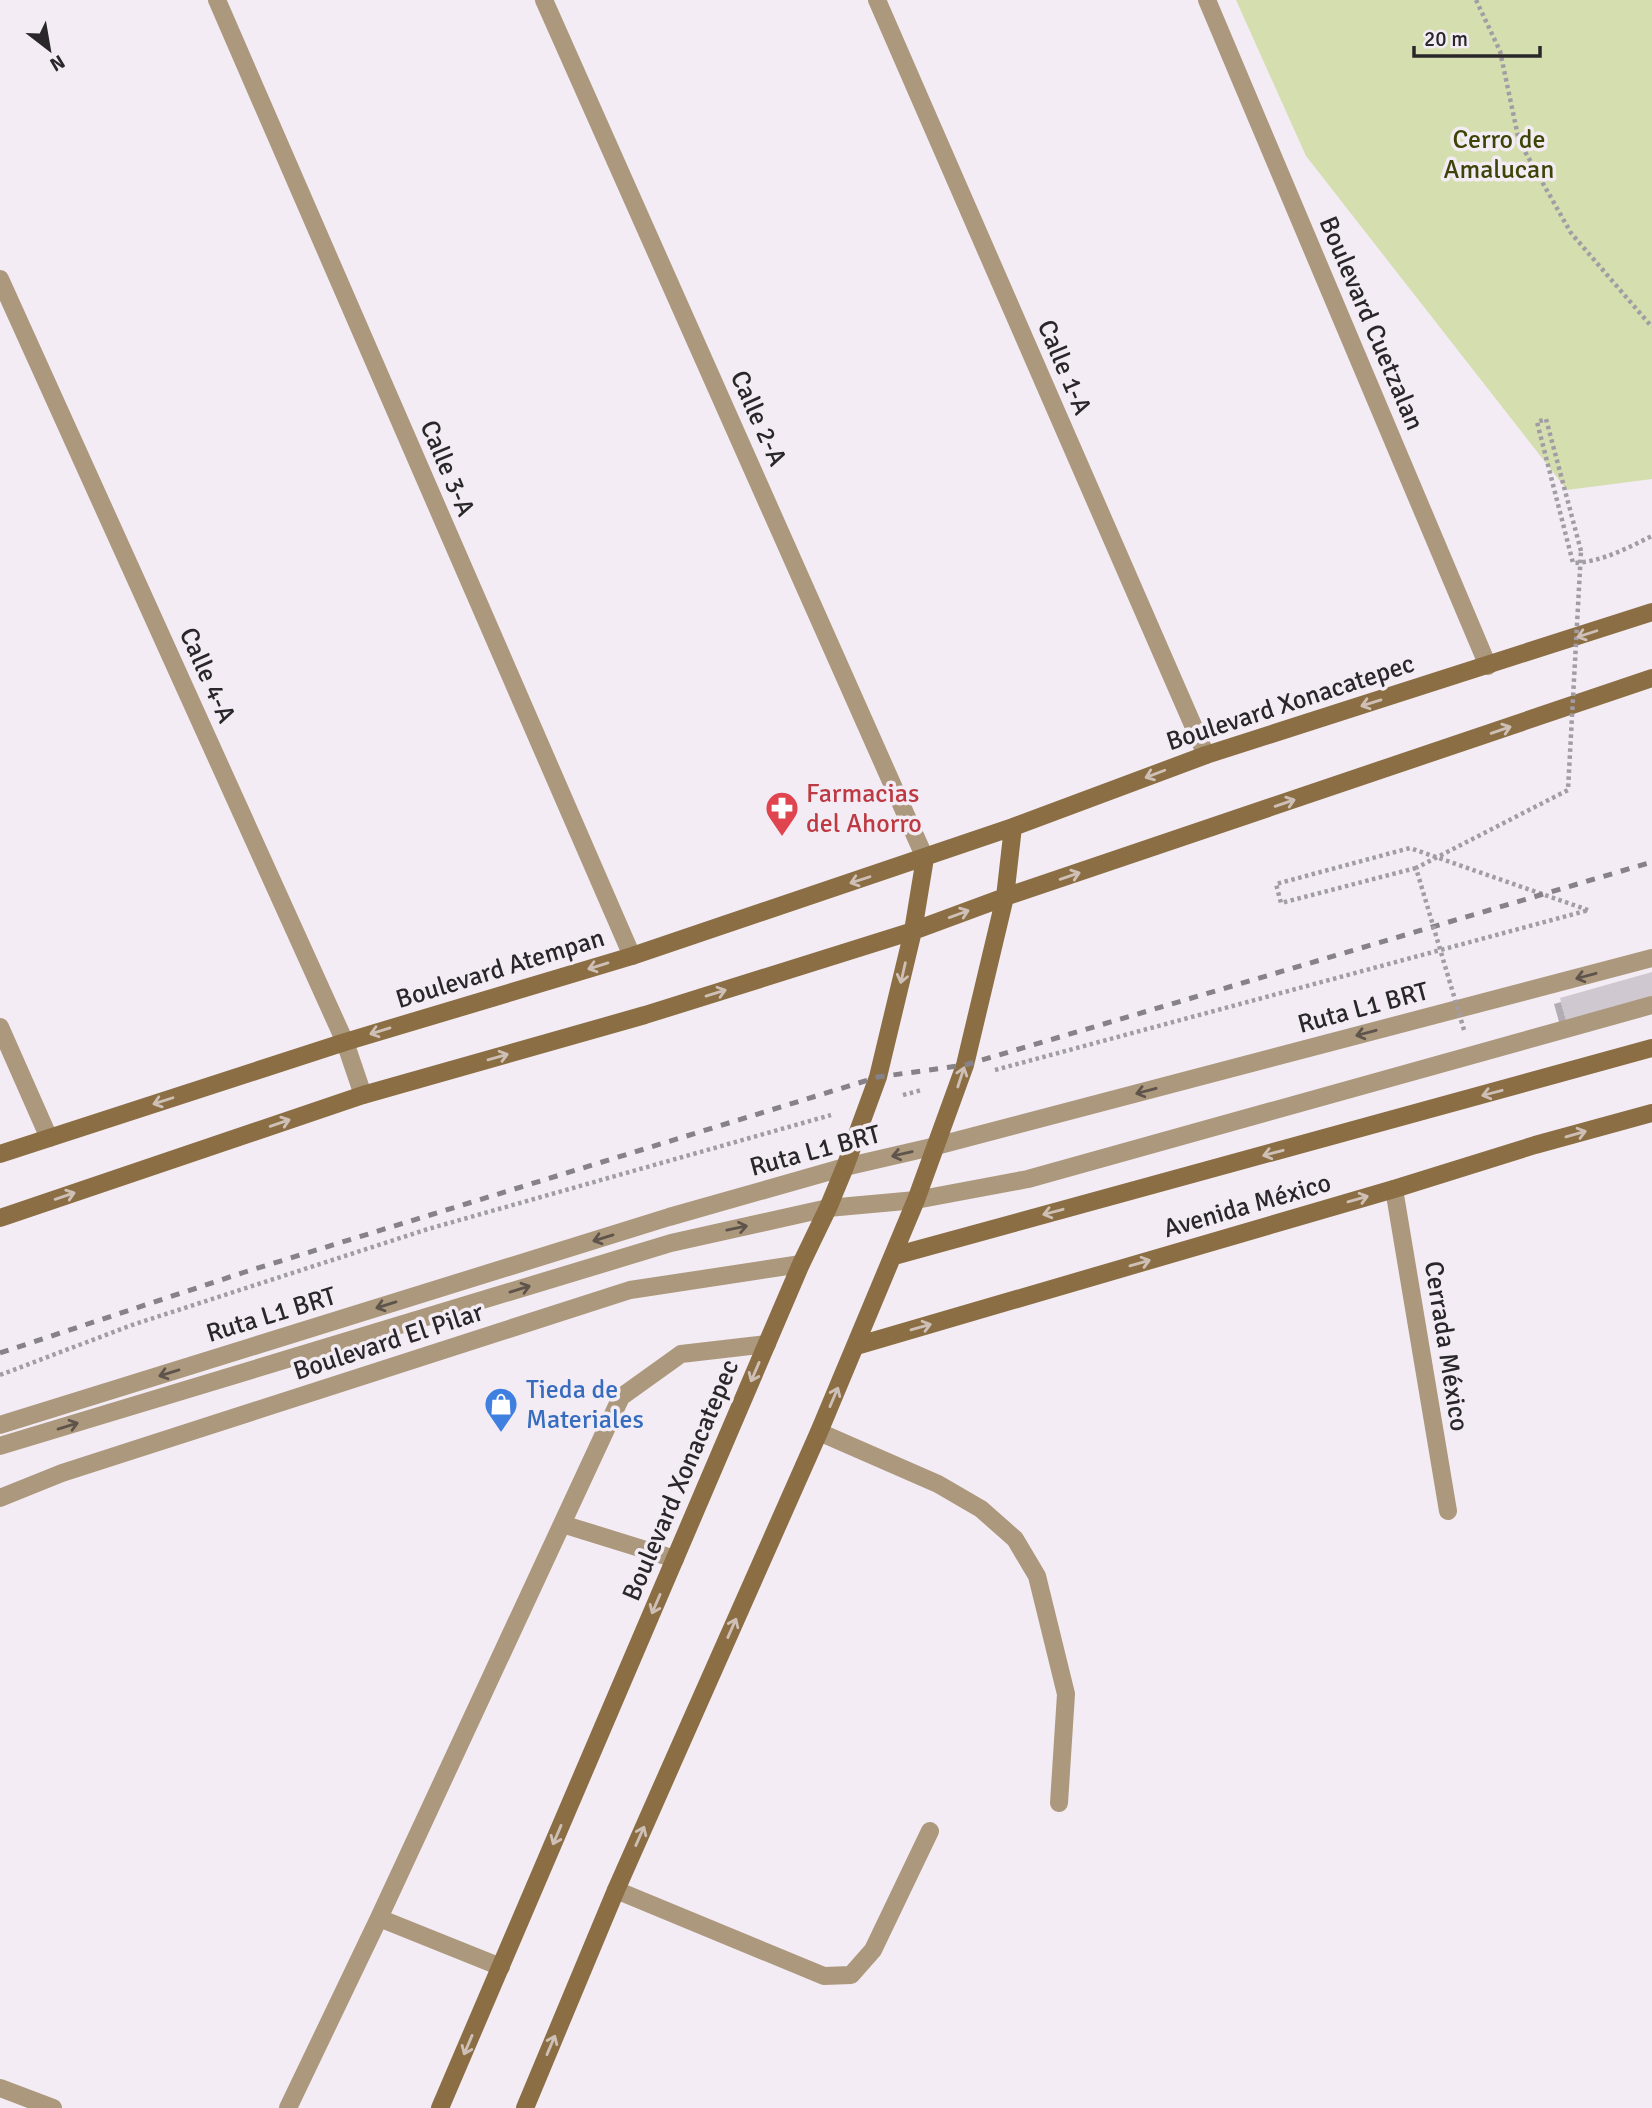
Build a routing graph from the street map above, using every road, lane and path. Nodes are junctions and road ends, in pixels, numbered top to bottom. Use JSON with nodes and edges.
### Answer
{"nodes":[{"id":1,"x":217,"y":0,"type":"edge"},
{"id":2,"x":544,"y":0,"type":"edge"},
{"id":3,"x":877,"y":0,"type":"edge"},
{"id":4,"x":1207,"y":0,"type":"edge"},
{"id":5,"x":1476,"y":0,"type":"edge"},
{"id":6,"x":0,"y":279,"type":"edge"},
{"id":7,"x":1652,"y":327,"type":"edge"},
{"id":8,"x":1652,"y":536,"type":"edge"},
{"id":9,"x":1652,"y":612,"type":"edge"},
{"id":10,"x":1488,"y":666,"type":"junction"},
{"id":11,"x":1652,"y":678,"type":"edge"},
{"id":12,"x":1206,"y":755,"type":"junction"},
{"id":13,"x":1013,"y":827,"type":"junction"},
{"id":14,"x":925,"y":858,"type":"junction"},
{"id":15,"x":1416,"y":868,"type":"junction"},
{"id":16,"x":1005,"y":897,"type":"junction"},
{"id":17,"x":913,"y":931,"type":"junction"},
{"id":18,"x":632,"y":956,"type":"junction"},
{"id":19,"x":1652,"y":958,"type":"edge"},
{"id":20,"x":1652,"y":1006,"type":"edge"},
{"id":21,"x":0,"y":1027,"type":"edge"},
{"id":22,"x":1464,"y":1030,"type":"dead end"},
{"id":23,"x":345,"y":1042,"type":"junction"},
{"id":24,"x":1652,"y":1048,"type":"edge"},
{"id":25,"x":960,"y":1080,"type":"junction"},
{"id":26,"x":363,"y":1096,"type":"junction"},
{"id":27,"x":867,"y":1105,"type":"junction"},
{"id":28,"x":1652,"y":1113,"type":"edge"},
{"id":29,"x":49,"y":1138,"type":"junction"},
{"id":30,"x":936,"y":1146,"type":"junction"},
{"id":31,"x":0,"y":1154,"type":"edge"},
{"id":32,"x":845,"y":1167,"type":"junction"},
{"id":33,"x":1394,"y":1189,"type":"junction"},
{"id":34,"x":916,"y":1200,"type":"junction"},
{"id":35,"x":828,"y":1208,"type":"junction"},
{"id":36,"x":0,"y":1218,"type":"edge"},
{"id":37,"x":894,"y":1256,"type":"junction"},
{"id":38,"x":801,"y":1264,"type":"junction"},
{"id":39,"x":767,"y":1344,"type":"junction"},
{"id":40,"x":856,"y":1346,"type":"junction"},
{"id":41,"x":0,"y":1375,"type":"edge"},
{"id":42,"x":0,"y":1425,"type":"edge"},
{"id":43,"x":819,"y":1432,"type":"junction"},
{"id":44,"x":0,"y":1446,"type":"edge"},
{"id":45,"x":0,"y":1498,"type":"edge"},
{"id":46,"x":1448,"y":1511,"type":"dead end"},
{"id":47,"x":562,"y":1524,"type":"junction"},
{"id":48,"x":675,"y":1559,"type":"junction"},
{"id":49,"x":1059,"y":1803,"type":"dead end"},
{"id":50,"x":930,"y":1831,"type":"dead end"},
{"id":51,"x":616,"y":1889,"type":"junction"},
{"id":52,"x":379,"y":1918,"type":"junction"},
{"id":53,"x":501,"y":1966,"type":"junction"},
{"id":54,"x":0,"y":2088,"type":"edge"},
{"id":55,"x":53,"y":2108,"type":"edge"},
{"id":56,"x":288,"y":2108,"type":"edge"},
{"id":57,"x":440,"y":2108,"type":"edge"},
{"id":58,"x":524,"y":2108,"type":"edge"}],
"edges":[{"from":1,"to":18,"type":"street","name":"Calle 3-A"},
{"from":2,"to":14,"type":"street","name":"Calle 2-A"},
{"from":3,"to":12,"type":"street","name":"Calle 1-A"},
{"from":4,"to":10,"type":"street","name":"Boulevard Cuetzalan"},
{"from":5,"to":7,"type":"path"},
{"from":6,"to":23,"type":"street","name":"Calle 4-A"},
{"from":8,"to":15,"type":"path","bridge":true},
{"from":9,"to":10,"type":"main road","name":"Boulevard Xonacatepec","one_way":true},
{"from":10,"to":12,"type":"main road","name":"Boulevard Xonacatepec","one_way":true},
{"from":16,"to":11,"type":"main road","one_way":true},
{"from":12,"to":13,"type":"main road","name":"Boulevard Xonacatepec","one_way":true},
{"from":13,"to":14,"type":"main road","name":"Boulevard Atempan"},
{"from":13,"to":16,"type":"main road"},
{"from":14,"to":17,"type":"main road","name":"Boulevard Xonacatepec"},
{"from":14,"to":18,"type":"main road","name":"Boulevard Atempan","one_way":true},
{"from":15,"to":22,"type":"path","bridge":true},
{"from":15,"to":25,"type":"path","bridge":true},
{"from":17,"to":16,"type":"main road","one_way":true},
{"from":25,"to":16,"type":"main road","one_way":true},
{"from":26,"to":17,"type":"main road","one_way":true},
{"from":17,"to":27,"type":"main road","name":"Boulevard Xonacatepec","one_way":true},
{"from":18,"to":23,"type":"main road","name":"Boulevard Atempan","one_way":true},
{"from":19,"to":30,"type":"street","name":"Ruta L1 BRT","one_way":true},
{"from":20,"to":34,"type":"street","name":"Ruta L1 BRT"},
{"from":21,"to":29,"type":"street"},
{"from":23,"to":26,"type":"street","name":"Calle 4-A"},
{"from":23,"to":29,"type":"main road","name":"Boulevard Atempan","one_way":true},
{"from":24,"to":37,"type":"main road","name":"Avenida México","one_way":true},
{"from":25,"to":27,"type":"path"},
{"from":25,"to":30,"type":"main road"},
{"from":36,"to":26,"type":"main road","one_way":true},
{"from":27,"to":32,"type":"main road","name":"Boulevard Xonacatepec"},
{"from":27,"to":41,"type":"path"},
{"from":33,"to":28,"type":"main road","name":"Avenida México","one_way":true},
{"from":29,"to":31,"type":"main road","name":"Boulevard Atempan"},
{"from":30,"to":32,"type":"street","name":"Ruta L1 BRT","one_way":true},
{"from":30,"to":34,"type":"main road"},
{"from":32,"to":35,"type":"main road","name":"Boulevard Xonacatepec"},
{"from":32,"to":42,"type":"street","name":"Ruta L1 BRT","one_way":true},
{"from":40,"to":33,"type":"main road","name":"Avenida México","one_way":true},
{"from":33,"to":46,"type":"street","name":"Cerrada México"},
{"from":34,"to":35,"type":"street","name":"Ruta L1 BRT"},
{"from":34,"to":37,"type":"main road"},
{"from":35,"to":38,"type":"main road","name":"Boulevard Xonacatepec"},
{"from":44,"to":35,"type":"street","name":"Ruta L1 BRT","one_way":true},
{"from":37,"to":40,"type":"main road"},
{"from":38,"to":39,"type":"main road","name":"Boulevard Xonacatepec"},
{"from":38,"to":45,"type":"street","name":"Boulevard El Pilar"},
{"from":39,"to":47,"type":"street"},
{"from":39,"to":48,"type":"main road","name":"Boulevard Xonacatepec","one_way":true},
{"from":43,"to":40,"type":"main road","one_way":true},
{"from":43,"to":49,"type":"street"},
{"from":51,"to":43,"type":"main road","one_way":true},
{"from":47,"to":48,"type":"street"},
{"from":47,"to":52,"type":"street"},
{"from":48,"to":53,"type":"main road","name":"Boulevard Xonacatepec","one_way":true},
{"from":50,"to":51,"type":"street"},
{"from":58,"to":51,"type":"main road","one_way":true},
{"from":52,"to":53,"type":"street"},
{"from":52,"to":56,"type":"street"},
{"from":53,"to":57,"type":"main road","name":"Boulevard Xonacatepec","one_way":true},
{"from":54,"to":55,"type":"street"}]}
